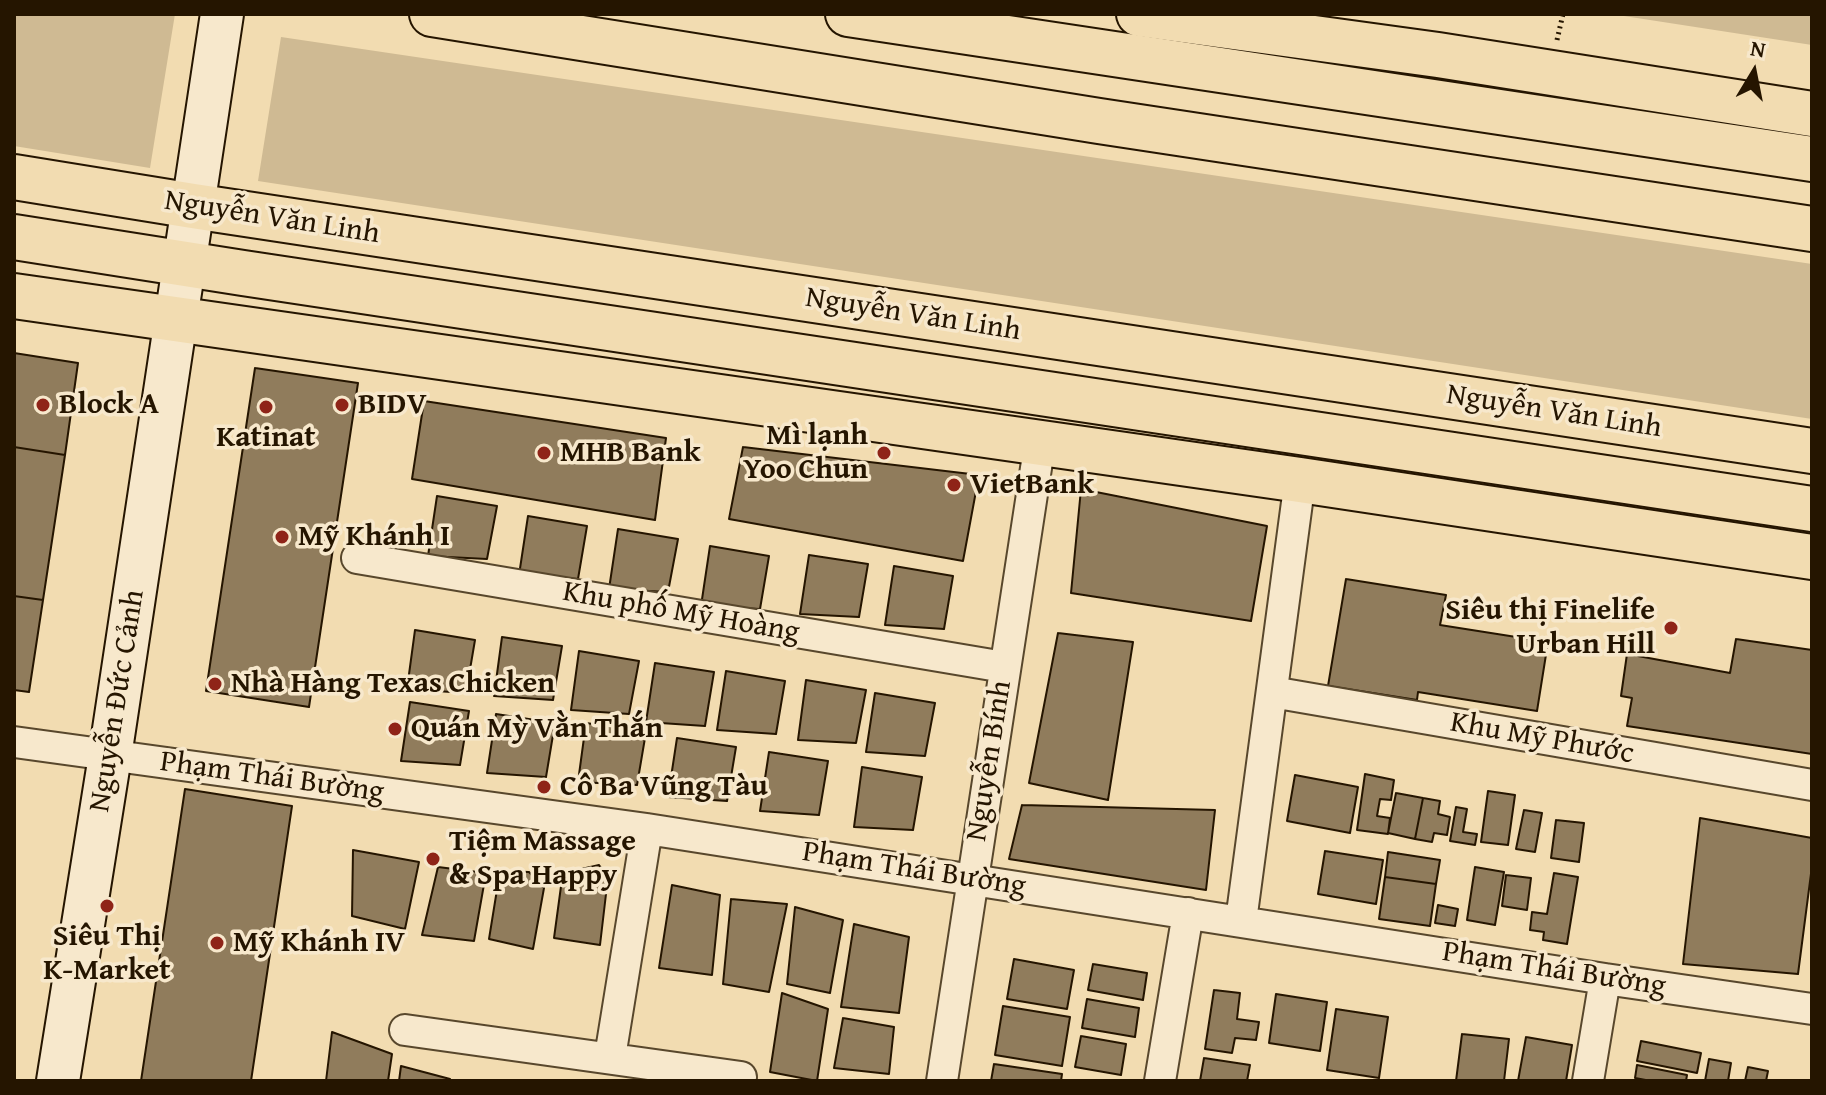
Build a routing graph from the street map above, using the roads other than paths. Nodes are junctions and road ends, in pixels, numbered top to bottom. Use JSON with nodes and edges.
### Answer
{"nodes":[{"id":1,"x":222,"y":14,"type":"edge"},
{"id":2,"x":432,"y":14,"type":"edge"},
{"id":3,"x":848,"y":14,"type":"edge"},
{"id":4,"x":1139,"y":14,"type":"edge"},
{"id":5,"x":1111,"y":34,"type":"edge"},
{"id":6,"x":1812,"y":114,"type":"edge"},
{"id":7,"x":1812,"y":159,"type":"edge"},
{"id":8,"x":14,"y":177,"type":"edge"},
{"id":9,"x":193,"y":206,"type":"junction"},
{"id":10,"x":1812,"y":229,"type":"edge"},
{"id":11,"x":14,"y":237,"type":"edge"},
{"id":12,"x":185,"y":264,"type":"junction"},
{"id":13,"x":14,"y":296,"type":"edge"},
{"id":14,"x":176,"y":321,"type":"junction"},
{"id":15,"x":1040,"y":442,"type":"junction"},
{"id":16,"x":1812,"y":451,"type":"edge"},
{"id":17,"x":1300,"y":480,"type":"junction"},
{"id":18,"x":1812,"y":509,"type":"edge"},
{"id":19,"x":1812,"y":557,"type":"edge"},
{"id":20,"x":357,"y":558,"type":"dead end"},
{"id":21,"x":1004,"y":667,"type":"junction"},
{"id":22,"x":1272,"y":692,"type":"junction"},
{"id":23,"x":14,"y":742,"type":"edge"},
{"id":24,"x":110,"y":756,"type":"junction"},
{"id":25,"x":1812,"y":785,"type":"edge"},
{"id":26,"x":647,"y":829,"type":"junction"},
{"id":27,"x":972,"y":879,"type":"junction"},
{"id":28,"x":1188,"y":913,"type":"junction"},
{"id":29,"x":1241,"y":921,"type":"junction"},
{"id":30,"x":1605,"y":979,"type":"junction"},
{"id":31,"x":1812,"y":1009,"type":"edge"},
{"id":32,"x":405,"y":1030,"type":"dead end"},
{"id":33,"x":610,"y":1057,"type":"junction"},
{"id":34,"x":741,"y":1077,"type":"dead end"},
{"id":35,"x":58,"y":1081,"type":"edge"},
{"id":36,"x":942,"y":1081,"type":"edge"},
{"id":37,"x":1160,"y":1081,"type":"edge"},
{"id":38,"x":1588,"y":1081,"type":"edge"}],
"edges":[{"from":1,"to":9,"type":"main road","name":"Nguyễn Đức Cảnh"},
{"from":2,"to":10,"type":"main road"},
{"from":3,"to":5,"type":"main road"},
{"from":4,"to":6,"type":"main road"},
{"from":5,"to":7,"type":"main road"},
{"from":8,"to":9,"type":"main road","name":"Nguyễn Văn Linh"},
{"from":9,"to":12,"type":"main road","name":"Nguyễn Đức Cảnh"},
{"from":9,"to":16,"type":"main road","name":"Nguyễn Văn Linh"},
{"from":11,"to":12,"type":"main road","name":"Nguyễn Văn Linh"},
{"from":12,"to":14,"type":"main road","name":"Nguyễn Đức Cảnh"},
{"from":12,"to":18,"type":"main road","name":"Nguyễn Văn Linh"},
{"from":13,"to":14,"type":"main road"},
{"from":14,"to":15,"type":"main road"},
{"from":14,"to":24,"type":"main road","name":"Nguyễn Đức Cảnh"},
{"from":15,"to":17,"type":"main road"},
{"from":15,"to":21,"type":"street","name":"Nguyễn Bính"},
{"from":17,"to":19,"type":"main road"},
{"from":17,"to":22,"type":"street"},
{"from":20,"to":21,"type":"street","name":"Khu phố Mỹ Hoàng"},
{"from":21,"to":27,"type":"street","name":"Nguyễn Bính"},
{"from":22,"to":25,"type":"street","name":"Khu Mỹ Phước"},
{"from":22,"to":29,"type":"street"},
{"from":23,"to":24,"type":"street","name":"Phạm Thái Bường"},
{"from":24,"to":26,"type":"street","name":"Phạm Thái Bường"},
{"from":24,"to":35,"type":"main road","name":"Nguyễn Đức Cảnh"},
{"from":26,"to":27,"type":"street","name":"Phạm Thái Bường"},
{"from":26,"to":33,"type":"street"},
{"from":27,"to":28,"type":"street","name":"Phạm Thái Bường"},
{"from":27,"to":36,"type":"street","name":"Nguyễn Bính"},
{"from":28,"to":29,"type":"street","name":"Phạm Thái Bường"},
{"from":28,"to":37,"type":"street"},
{"from":29,"to":30,"type":"street","name":"Phạm Thái Bường"},
{"from":30,"to":31,"type":"street","name":"Phạm Thái Bường"},
{"from":30,"to":38,"type":"street"},
{"from":32,"to":33,"type":"street"},
{"from":33,"to":34,"type":"street"}]}
